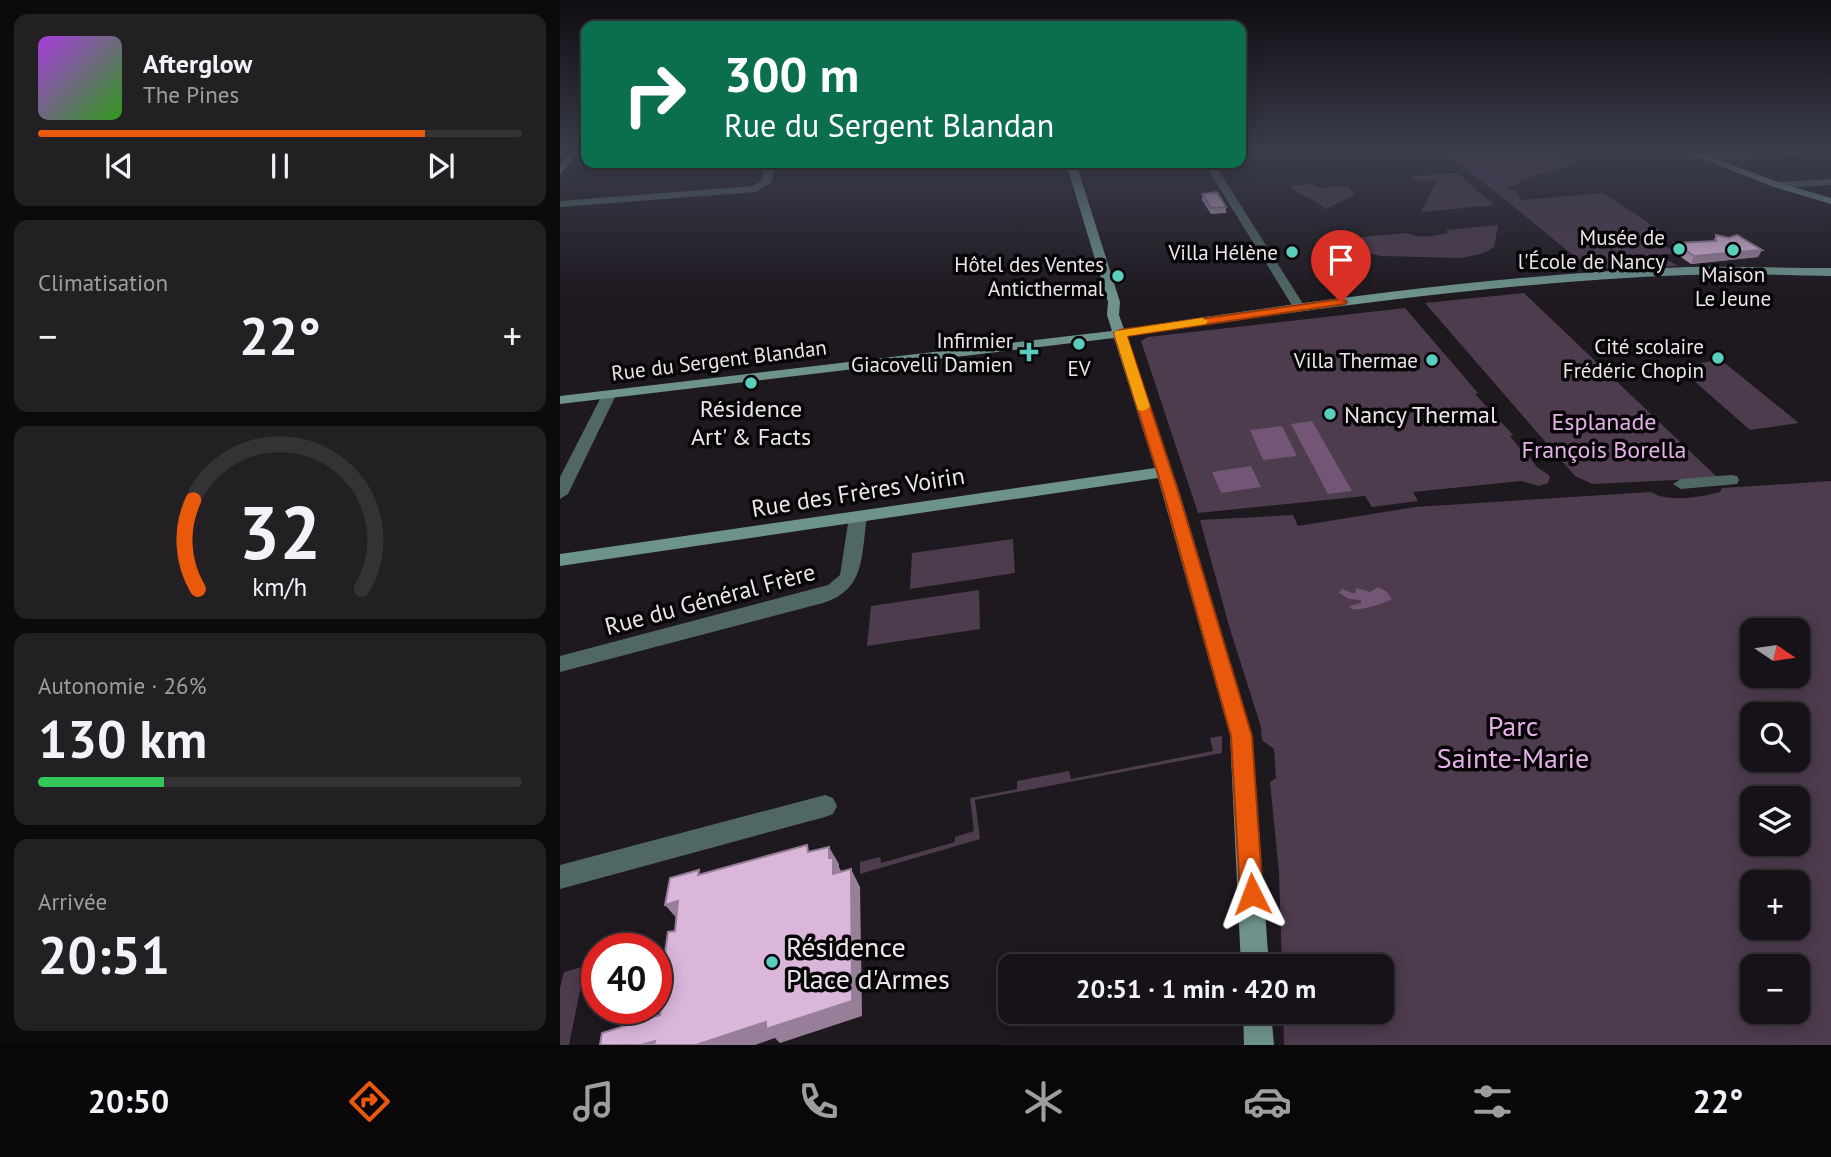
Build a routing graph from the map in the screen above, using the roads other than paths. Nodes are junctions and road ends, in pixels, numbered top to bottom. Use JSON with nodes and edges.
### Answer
{"nodes":[{"id":1,"x":628,"y":199,"type":"edge"},
{"id":2,"x":1082,"y":199,"type":"edge"},
{"id":3,"x":1231,"y":199,"type":"edge"},
{"id":4,"x":560,"y":204,"type":"edge"},
{"id":5,"x":1831,"y":272,"type":"edge"},
{"id":6,"x":1299,"y":307,"type":"junction"},
{"id":7,"x":1120,"y":333,"type":"junction"},
{"id":8,"x":609,"y":395,"type":"junction"},
{"id":9,"x":560,"y":400,"type":"edge"},
{"id":10,"x":1164,"y":472,"type":"junction"},
{"id":11,"x":1731,"y":480,"type":"dead end"},
{"id":12,"x":1681,"y":484,"type":"dead end"},
{"id":13,"x":560,"y":494,"type":"edge"},
{"id":14,"x":858,"y":517,"type":"junction"},
{"id":15,"x":560,"y":561,"type":"edge"},
{"id":16,"x":560,"y":664,"type":"edge"},
{"id":17,"x":825,"y":806,"type":"dead end"},
{"id":18,"x":560,"y":877,"type":"edge"},
{"id":19,"x":1254,"y":954,"type":"edge"},
{"id":20,"x":1258,"y":1024,"type":"edge"},
{"id":21,"x":1259,"y":1045,"type":"edge"}],
"edges":[{"from":1,"to":4,"type":"street"},
{"from":2,"to":7,"type":"street"},
{"from":3,"to":6,"type":"street"},
{"from":5,"to":6,"type":"street","name":"Rue du Sergent Blandan"},
{"from":6,"to":7,"type":"street","name":"Rue du Sergent Blandan"},
{"from":7,"to":8,"type":"street","name":"Rue du Sergent Blandan"},
{"from":7,"to":10,"type":"street"},
{"from":8,"to":9,"type":"street","name":"Rue du Sergent Blandan"},
{"from":8,"to":13,"type":"street"},
{"from":10,"to":14,"type":"street","name":"Rue des Frères Voirin"},
{"from":10,"to":19,"type":"street"},
{"from":11,"to":12,"type":"street"},
{"from":14,"to":15,"type":"street","name":"Rue des Frères Voirin"},
{"from":14,"to":16,"type":"street","name":"Rue du Général Frère"},
{"from":17,"to":18,"type":"street"},
{"from":20,"to":21,"type":"street"}]}
